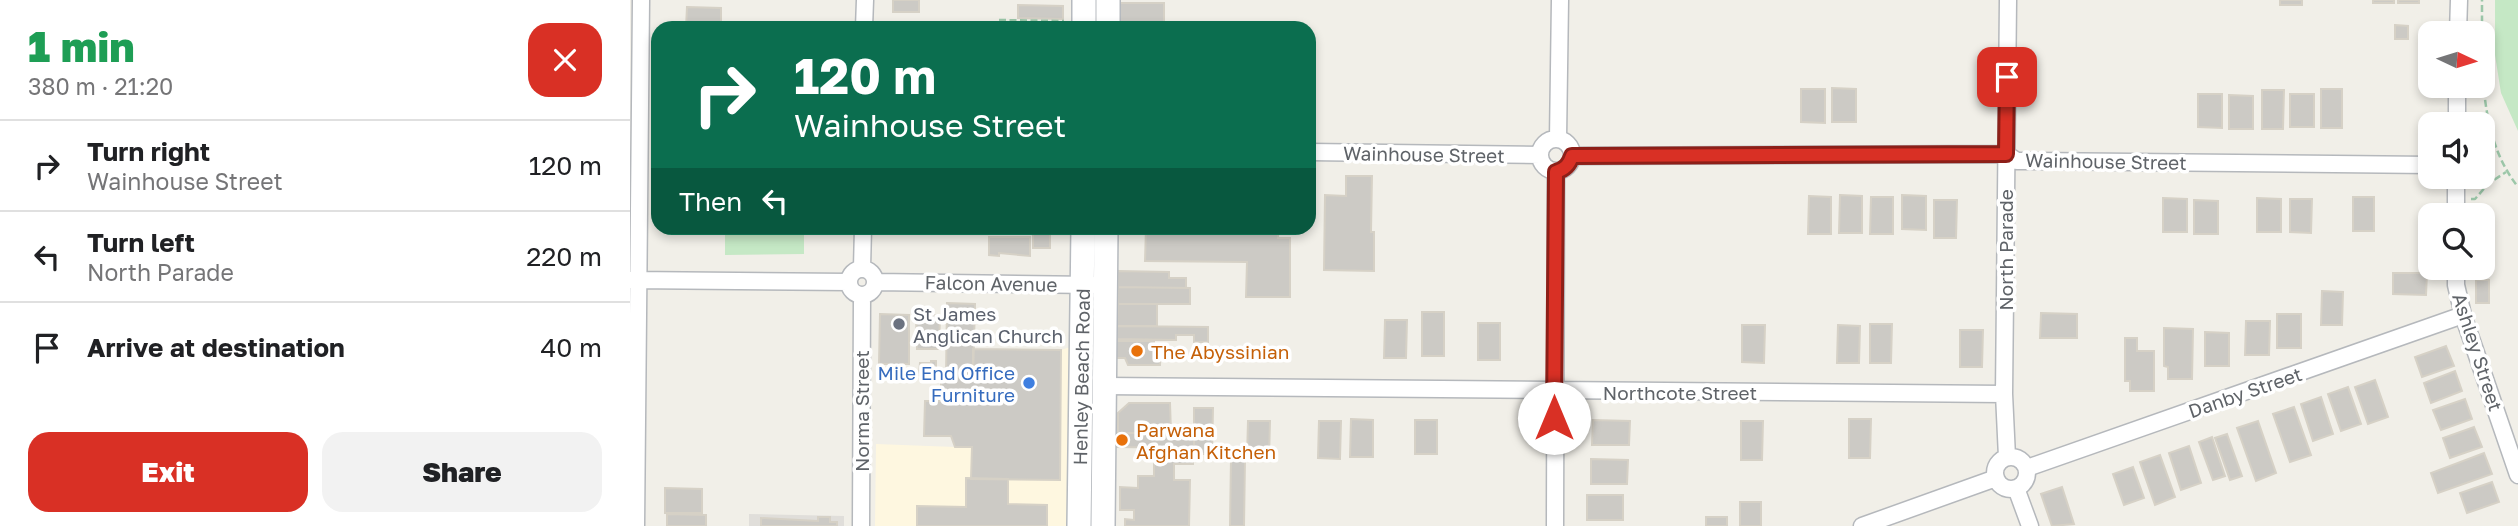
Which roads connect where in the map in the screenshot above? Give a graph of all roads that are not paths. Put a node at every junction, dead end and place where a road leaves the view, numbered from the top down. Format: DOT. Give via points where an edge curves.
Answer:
graph roads {
  1 [pos="641,0"];
  2 [pos="865,0"];
  3 [pos="1084,0"];
  4 [pos="1108,0"];
  5 [pos="1560,0"];
  6 [pos="2008,0"];
  7 [pos="2459,0"];
  8 [pos="864,21"];
  9 [pos="1078,21"];
  10 [pos="1108,21"];
  11 [pos="2458,21"];
  12 [pos="1558,139"];
  13 [pos="1316,152"];
  14 [pos="2006,154"];
  15 [pos="1540,155"];
  16 [pos="1572,156"];
  17 [pos="2418,165"];
  18 [pos="1556,172"];
  19 [pos="863,235"];
  20 [pos="1084,235"];
  21 [pos="1105,235"];
  22 [pos="862,268"];
  23 [pos="634,280"];
  24 [pos="2456,280"];
  25 [pos="849,282"];
  26 [pos="876,282"];
  27 [pos="1094,285"];
  28 [pos="862,296"];
  29 [pos="2463,315"];
  30 [pos="1104,386"];
  31 [pos="1554,391"];
  32 [pos="2004,394"];
  33 [pos="2007,457"];
  34 [pos="2027,468"];
  35 [pos="2518,475"];
  36 [pos="1996,478"];
  37 [pos="2016,488"];
  38 [pos="636,526"];
  39 [pos="861,526"];
  40 [pos="1079,526"];
  41 [pos="1103,526"];
  42 [pos="1555,526"];
  43 [pos="1862,526"];
  44 [pos="2030,526"];
  1 -- 23 [label="street"];
  2 -- 8 [label="street"];
  3 -- 9 [label="main road"];
  4 -- 10 [label="main road"];
  5 -- 12 [label="street"];
  6 -- 14 [label="street, North Parade"];
  7 -- 11 [label="street"];
  12 -- 15 [label="street" via="1542,146"];
  12 -- 16 [label="street" via="1570,148"];
  13 -- 15 [label="street, Wainhouse Street"];
  14 -- 16 [label="street, Wainhouse Street"];
  14 -- 17 [label="street, Wainhouse Street" via="2017,161"];
  14 -- 32 [label="street, North Parade"];
  15 -- 18 [label="street" via="1542,163"];
  16 -- 18 [label="street" via="1570,164"];
  18 -- 31 [label="street"];
  19 -- 22 [label="street"];
  20 -- 27 [label="main road, Henley Beach Road"];
  21 -- 27 [label="main road, Henley Beach Road"];
  22 -- 25 [label="street" via="851,274"];
  22 -- 26 [label="street" via="870,271"];
  23 -- 25 [label="street"];
  23 -- 38 [label="street"];
  24 -- 29 [label="street, Ashley Street"];
  25 -- 28 [label="street" via="854,293"];
  26 -- 27 [label="street, Falcon Avenue"];
  26 -- 28 [label="street" via="870,293"];
  27 -- 30 [label="main road, Henley Beach Road"];
  27 -- 40 [label="main road, Henley Beach Road"];
  28 -- 39 [label="street, Norma Street"];
  29 -- 34 [label="street, Danby Street"];
  29 -- 35 [label="street, Ashley Street"];
  30 -- 31 [label="street, Northcote Street"];
  30 -- 41 [label="main road, Henley Beach Road"];
  31 -- 32 [label="street, Northcote Street"];
  31 -- 42 [label="street"];
  32 -- 33 [label="street, North Parade"];
  33 -- 34 [label="street" via="2017,458"];
  33 -- 36 [label="street" via="1996,467"];
  34 -- 37 [label="street" via="2027,478"];
  36 -- 37 [label="street" via="2004,487"];
  36 -- 43 [label="street"];
  37 -- 44 [label="street"];
}
